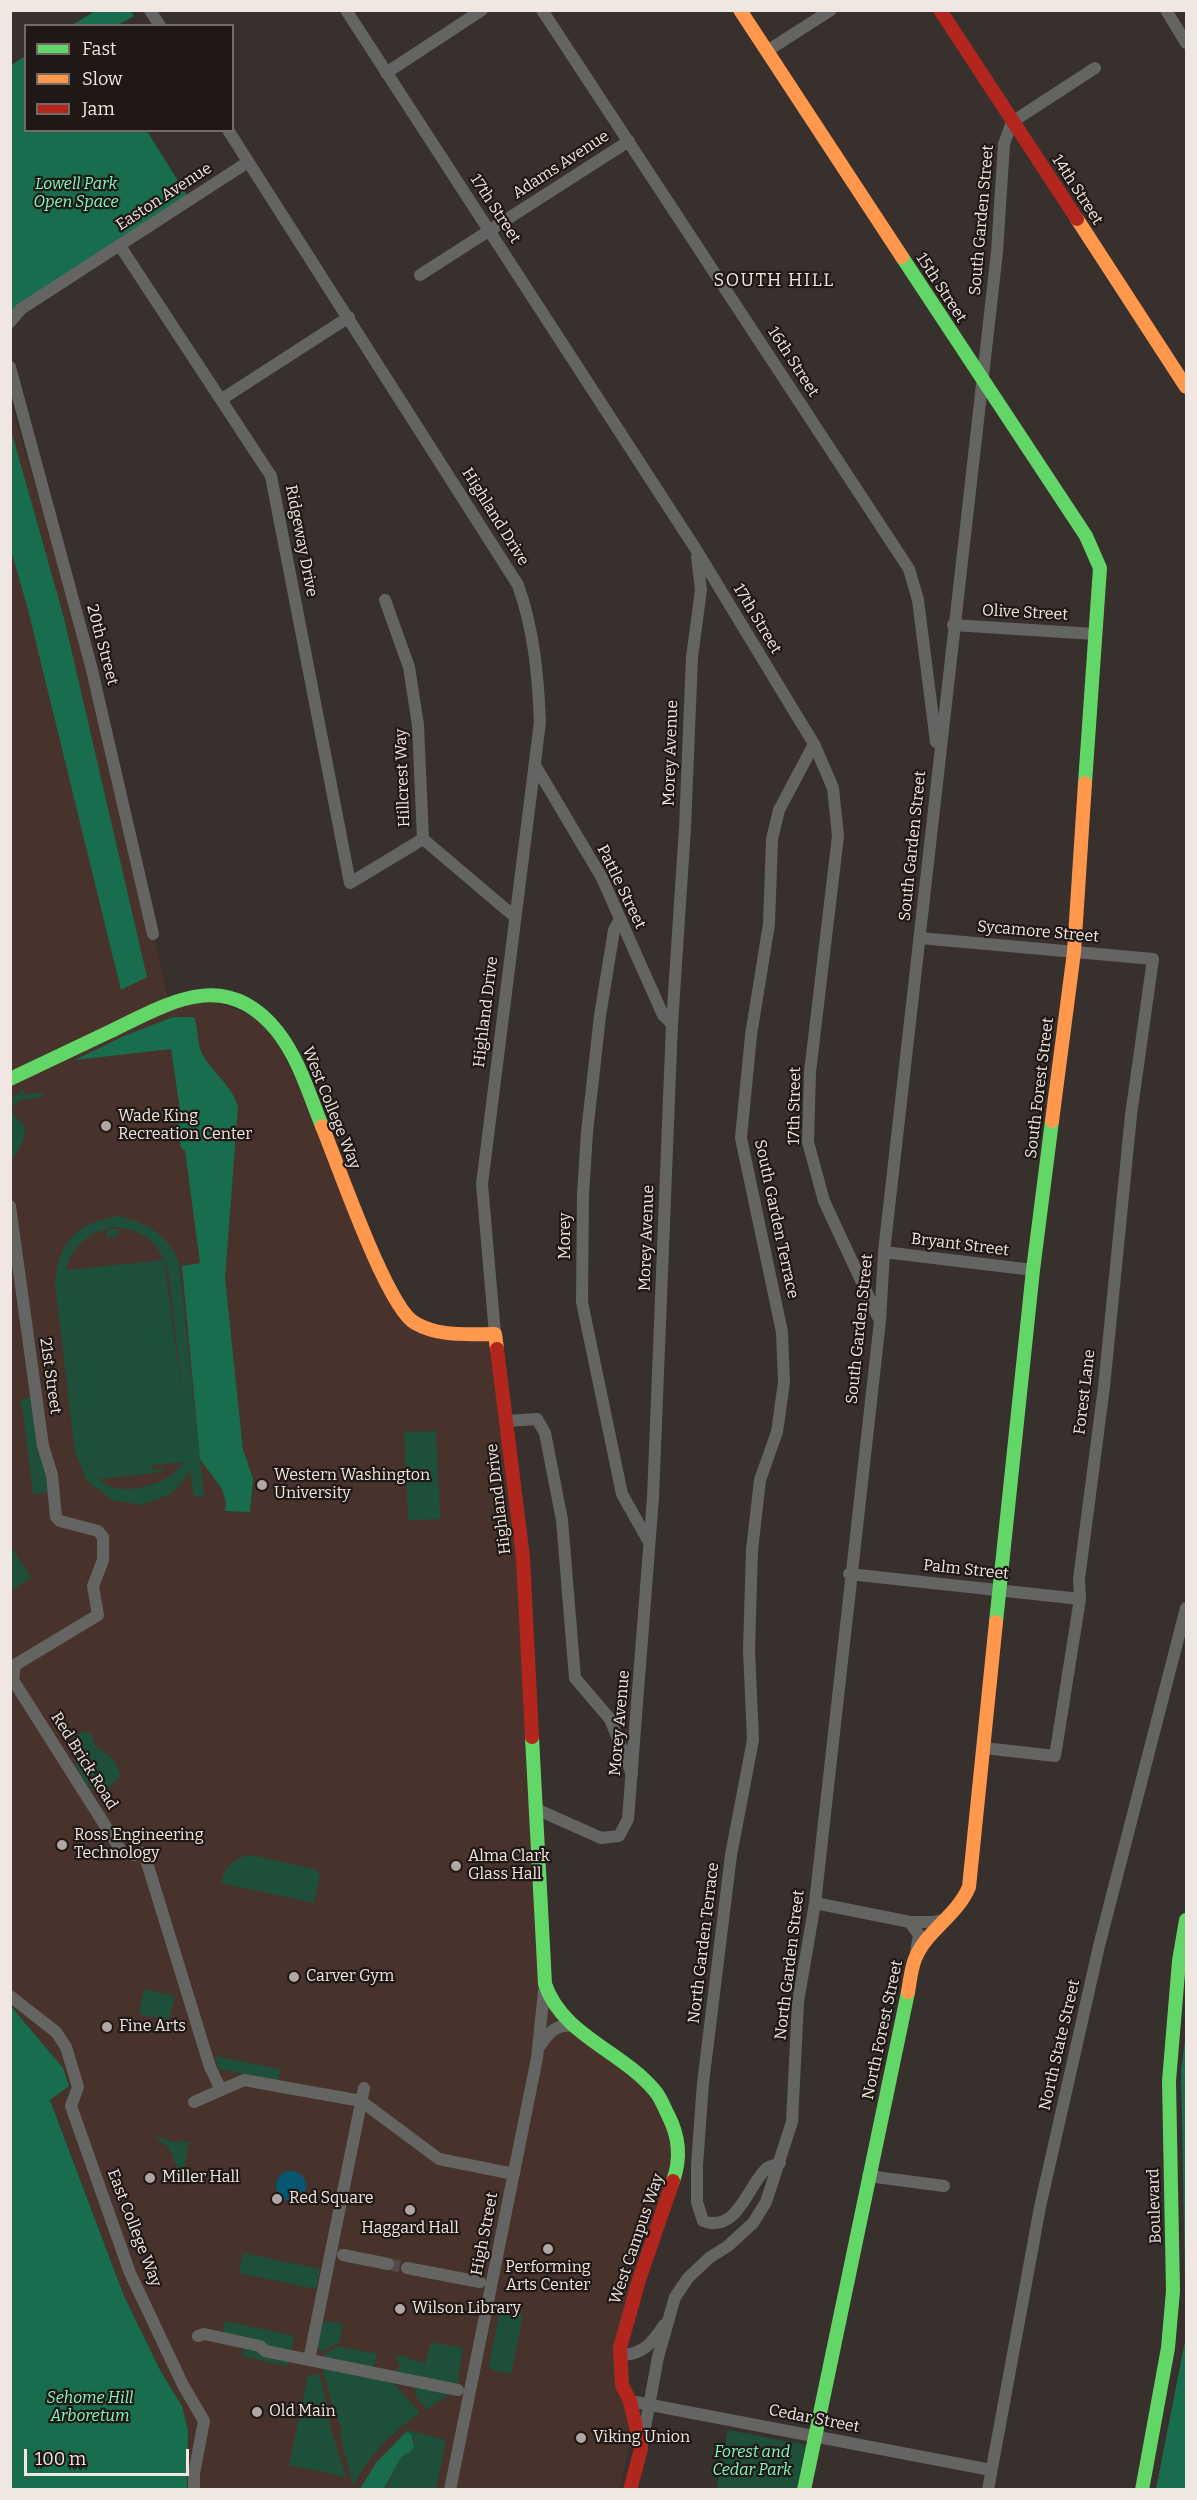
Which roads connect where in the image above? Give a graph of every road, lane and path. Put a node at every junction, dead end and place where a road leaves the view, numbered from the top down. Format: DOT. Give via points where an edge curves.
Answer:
graph roads {
  1 [pos="150,10"];
  2 [pos="346,10"];
  3 [pos="482,10"];
  4 [pos="542,10"];
  5 [pos="741,10"];
  6 [pos="831,10"];
  7 [pos="940,10"];
  8 [pos="1166,10"];
  9 [pos="159,24"];
  10 [pos="1186,43"];
  11 [pos="767,51"];
  12 [pos="1095,68"];
  13 [pos="387,73"];
  14 [pos="1012,122"];
  15 [pos="229,132"];
  16 [pos="629,141"];
  17 [pos="248,162"];
  18 [pos="490,231"];
  19 [pos="120,246"];
  20 [pos="420,275"];
  21 [pos="349,317"];
  22 [pos="10,321"];
  23 [pos="10,367"];
  24 [pos="983,382"];
  25 [pos="1186,387"];
  26 [pos="222,399"];
  27 [pos="697,552"];
  28 [pos="1099,588"];
  29 [pos="385,600"];
  30 [pos="953,625"];
  31 [pos="1094,634"];
  32 [pos="814,744"];
  33 [pos="939,762"];
  34 [pos="535,765"];
  35 [pos="423,839"];
  36 [pos="515,917"];
  37 [pos="619,921"];
  38 [pos="153,934"];
  39 [pos="920,938"];
  40 [pos="1074,952"];
  41 [pos="1153,959"];
  42 [pos="672,1024"];
  43 [pos="10,1078"];
  44 [pos="10,1206"];
  45 [pos="884,1252"];
  46 [pos="1033,1270"];
  47 [pos="16,1281"];
  48 [pos="880,1321"];
  49 [pos="495,1334"];
  50 [pos="506,1421"];
  51 [pos="54,1499"];
  52 [pos="650,1543"];
  53 [pos="752,1564"];
  54 [pos="849,1574"];
  55 [pos="1001,1590"];
  56 [pos="1080,1599"];
  57 [pos="1186,1610"];
  58 [pos="13,1661"];
  59 [pos="984,1748"];
  60 [pos="633,1775"];
  61 [pos="536,1809"];
  62 [pos="814,1903"];
  63 [pos="951,1918"];
  64 [pos="1186,1920"];
  65 [pos="910,1922"];
  66 [pos="915,1959"];
  67 [pos="545,1984"];
  68 [pos="10,1996"];
  69 [pos="575,2027"];
  70 [pos="538,2048"];
  71 [pos="364,2088"];
  72 [pos="221,2090"];
  73 [pos="362,2101"];
  74 [pos="194,2102"];
  75 [pos="780,2163"];
  76 [pos="514,2174"];
  77 [pos="868,2176"];
  78 [pos="944,2186"];
  79 [pos="342,2255"];
  80 [pos="388,2264"];
  81 [pos="407,2268"];
  82 [pos="480,2282"];
  83 [pos="668,2319"];
  84 [pos="198,2336"];
  85 [pos="620,2355"];
  86 [pos="309,2360"];
  87 [pos="458,2390"];
  88 [pos="630,2401"];
  89 [pos="651,2404"];
  90 [pos="815,2436"];
  91 [pos="640,2449"];
  92 [pos="992,2470"];
  93 [pos="194,2490"];
  94 [pos="450,2490"];
  95 [pos="630,2490"];
  96 [pos="804,2490"];
  97 [pos="987,2490"];
  98 [pos="1142,2490"];
  1 -- 9 [label="street"];
  2 -- 13 [label="street, 17th Street"];
  3 -- 13 [label="street"];
  4 -- 16 [label="street, 16th Street"];
  5 -- 11 [label="street, 15th Street"];
  6 -- 11 [label="street"];
  7 -- 14 [label="street, 14th Street"];
  8 -- 10 [label="street"];
  11 -- 24 [label="street, 15th Street"];
  12 -- 14 [label="street"];
  13 -- 18 [label="street, 17th Street"];
  14 -- 24 [label="street, South Garden Street" via="1004,144"];
  14 -- 25 [label="street, 14th Street"];
  15 -- 17 [label="street, Highland Drive"];
  16 -- 18 [label="street, Adams Avenue"];
  16 -- 33 [label="street, 16th Street" via="909,569 918,600"];
  17 -- 19 [label="street, Easton Avenue"];
  17 -- 21 [label="street, Highland Drive"];
  18 -- 20 [label="street, Adams Avenue"];
  18 -- 27 [label="street, 17th Street"];
  19 -- 22 [label="street, Easton Avenue" via="21,309"];
  19 -- 26 [label="street, Ridgeway Drive"];
  21 -- 26 [label="street"];
  21 -- 34 [label="street, Highland Drive" via="518,585 535,651 539,689"];
  23 -- 38 [label="street, 20th Street" via="92,666"];
  24 -- 28 [label="street, 15th Street" via="1086,536 1100,568"];
  24 -- 30 [label="street, South Garden Street"];
  26 -- 35 [label="street, Ridgeway Drive" via="271,476 350,883"];
  27 -- 32 [label="street, 17th Street"];
  27 -- 42 [label="street, Morey Avenue" via="701,590 692,657"];
  28 -- 31 [label="street, South Forest Street"];
  29 -- 35 [label="street, Hillcrest Way" via="409,667 418,725"];
  30 -- 31 [label="street, Olive Street"];
  30 -- 33 [label="street, South Garden Street"];
  31 -- 40 [label="street, South Forest Street"];
  32 -- 48 [label="street, 17th Street" via="833,788 838,836 810,1072 808,1142 824,1201"];
  32 -- 53 [label="street, South Garden Terrace" via="779,810 772,839 769,924 751,1035 741,1138 782,1332 784,1382 777,1432 760,1480"];
  33 -- 39 [label="street, South Garden Street"];
  34 -- 36 [label="street, Highland Drive"];
  34 -- 37 [label="street, Pattle Street" via="602,878"];
  35 -- 36 [label="street, Hillcrest Way"];
  36 -- 49 [label="street, Highland Drive" via="482,1184"];
  37 -- 42 [label="street, Pattle Street" via="663,1014"];
  37 -- 52 [label="street, Morey" via="614,930 600,1016 587,1132 582,1302 622,1494"];
  39 -- 40 [label="street, Sycamore Street"];
  39 -- 45 [label="street, South Garden Street"];
  40 -- 41 [label="street, Sycamore Street"];
  40 -- 46 [label="street, South Forest Street"];
  41 -- 56 [label="street, Forest Lane" via="1131,1115 1104,1387 1079,1579"];
  42 -- 52 [label="street, Morey Avenue"];
  43 -- 49 [label="street, West College Way" via="182,998 207,994 246,1004 267,1020 291,1051 390,1294 412,1322 436,1333"];
  44 -- 47 [label="street, 21st Street" via="18,1257"];
  45 -- 46 [label="street, Bryant Street"];
  45 -- 48 [label="street, South Garden Street"];
  46 -- 55 [label="street, South Forest Street"];
  47 -- 51 [label="street, 21st Street"];
  48 -- 54 [label="street, South Garden Street"];
  49 -- 50 [label="street, Highland Drive"];
  50 -- 60 [label="street" via="537,1419 545,1433 562,1520 575,1678 610,1719"];
  50 -- 61 [label="street, Highland Drive" via="523,1557"];
  51 -- 58 [label="street, Red Brick Road" via="57,1520 98,1531 103,1537 104,1560 93,1586 98,1616"];
  52 -- 60 [label="street, Morey Avenue"];
  53 -- 75 [label="street, North Garden Terrace" via="753,1740 731,1855 703,2083 697,2165 697,2202 703,2221 713,2225 725,2221 751,2194 767,2168"];
  54 -- 55 [label="street, Palm Street"];
  54 -- 62 [label="street, North Garden Street"];
  55 -- 56 [label="street, Palm Street"];
  55 -- 59 [label="street, North Forest Street"];
  56 -- 59 [label="street, Forest Lane" via="1055,1756"];
  57 -- 92 [label="street, North State Street" via="1097,1957 1040,2207"];
  58 -- 72 [label="street, Red Brick Road" via="14,1680 122,1852 144,1853 210,2067"];
  59 -- 63 [label="street, North Forest Street" via="969,1887"];
  60 -- 61 [label="street, Morey Avenue" via="628,1819 619,1836 601,1838"];
  61 -- 67 [label="street, Highland Drive"];
  62 -- 65 [label="street"];
  62 -- 75 [label="street, North Garden Street" via="798,2002 792,2122"];
  63 -- 65 [label="street"];
  63 -- 66 [label="street, North Forest Street" via="925,1943"];
  64 -- 98 [label="street, Boulevard" via="1169,2081 1173,2291 1168,2349"];
  65 -- 66 [label="street" via="919,1935"];
  66 -- 77 [label="street, North Forest Street"];
  67 -- 69 [label="street, West Campus Way" via="557,2012"];
  67 -- 70 [label="street, High Street"];
  68 -- 93 [label="street, East College Way" via="56,2032 66,2047 78,2087 71,2106 130,2273 204,2421"];
  69 -- 70 [label="street" via="555,2028"];
  69 -- 85 [label="street, West Campus Way" via="656,2092 674,2126 679,2147 676,2174 639,2280"];
  70 -- 76 [label="street, High Street"];
  71 -- 73 [label="street"];
  72 -- 73 [label="street" via="244,2080"];
  72 -- 74 [label="street"];
  73 -- 76 [label="street" via="439,2159"];
  73 -- 86 [label="street"];
  75 -- 83 [label="street, North Garden Street" via="766,2202 753,2223 688,2278 675,2297"];
  76 -- 94 [label="street, High Street"];
  77 -- 78 [label="street"];
  77 -- 90 [label="street, North Forest Street"];
  79 -- 80 [label="street"];
  81 -- 82 [label="street"];
  83 -- 85 [label="street, North Garden Street" via="648,2347 639,2353"];
  83 -- 89 [label="street, North Garden Street"];
  84 -- 86 [label="street" via="204,2334"];
  85 -- 88 [label="street, West Campus Way" via="622,2385"];
  86 -- 87 [label="street"];
  88 -- 89 [label="street, Cedar Street"];
  88 -- 91 [label="street, West Campus Way"];
  89 -- 90 [label="street, Cedar Street"];
  89 -- 91 [label="street, North Garden Street"];
  90 -- 92 [label="street, Cedar Street"];
  90 -- 96 [label="street, North Forest Street"];
  91 -- 95 [label="street, North Garden Street"];
  92 -- 97 [label="street, North State Street"];
}
